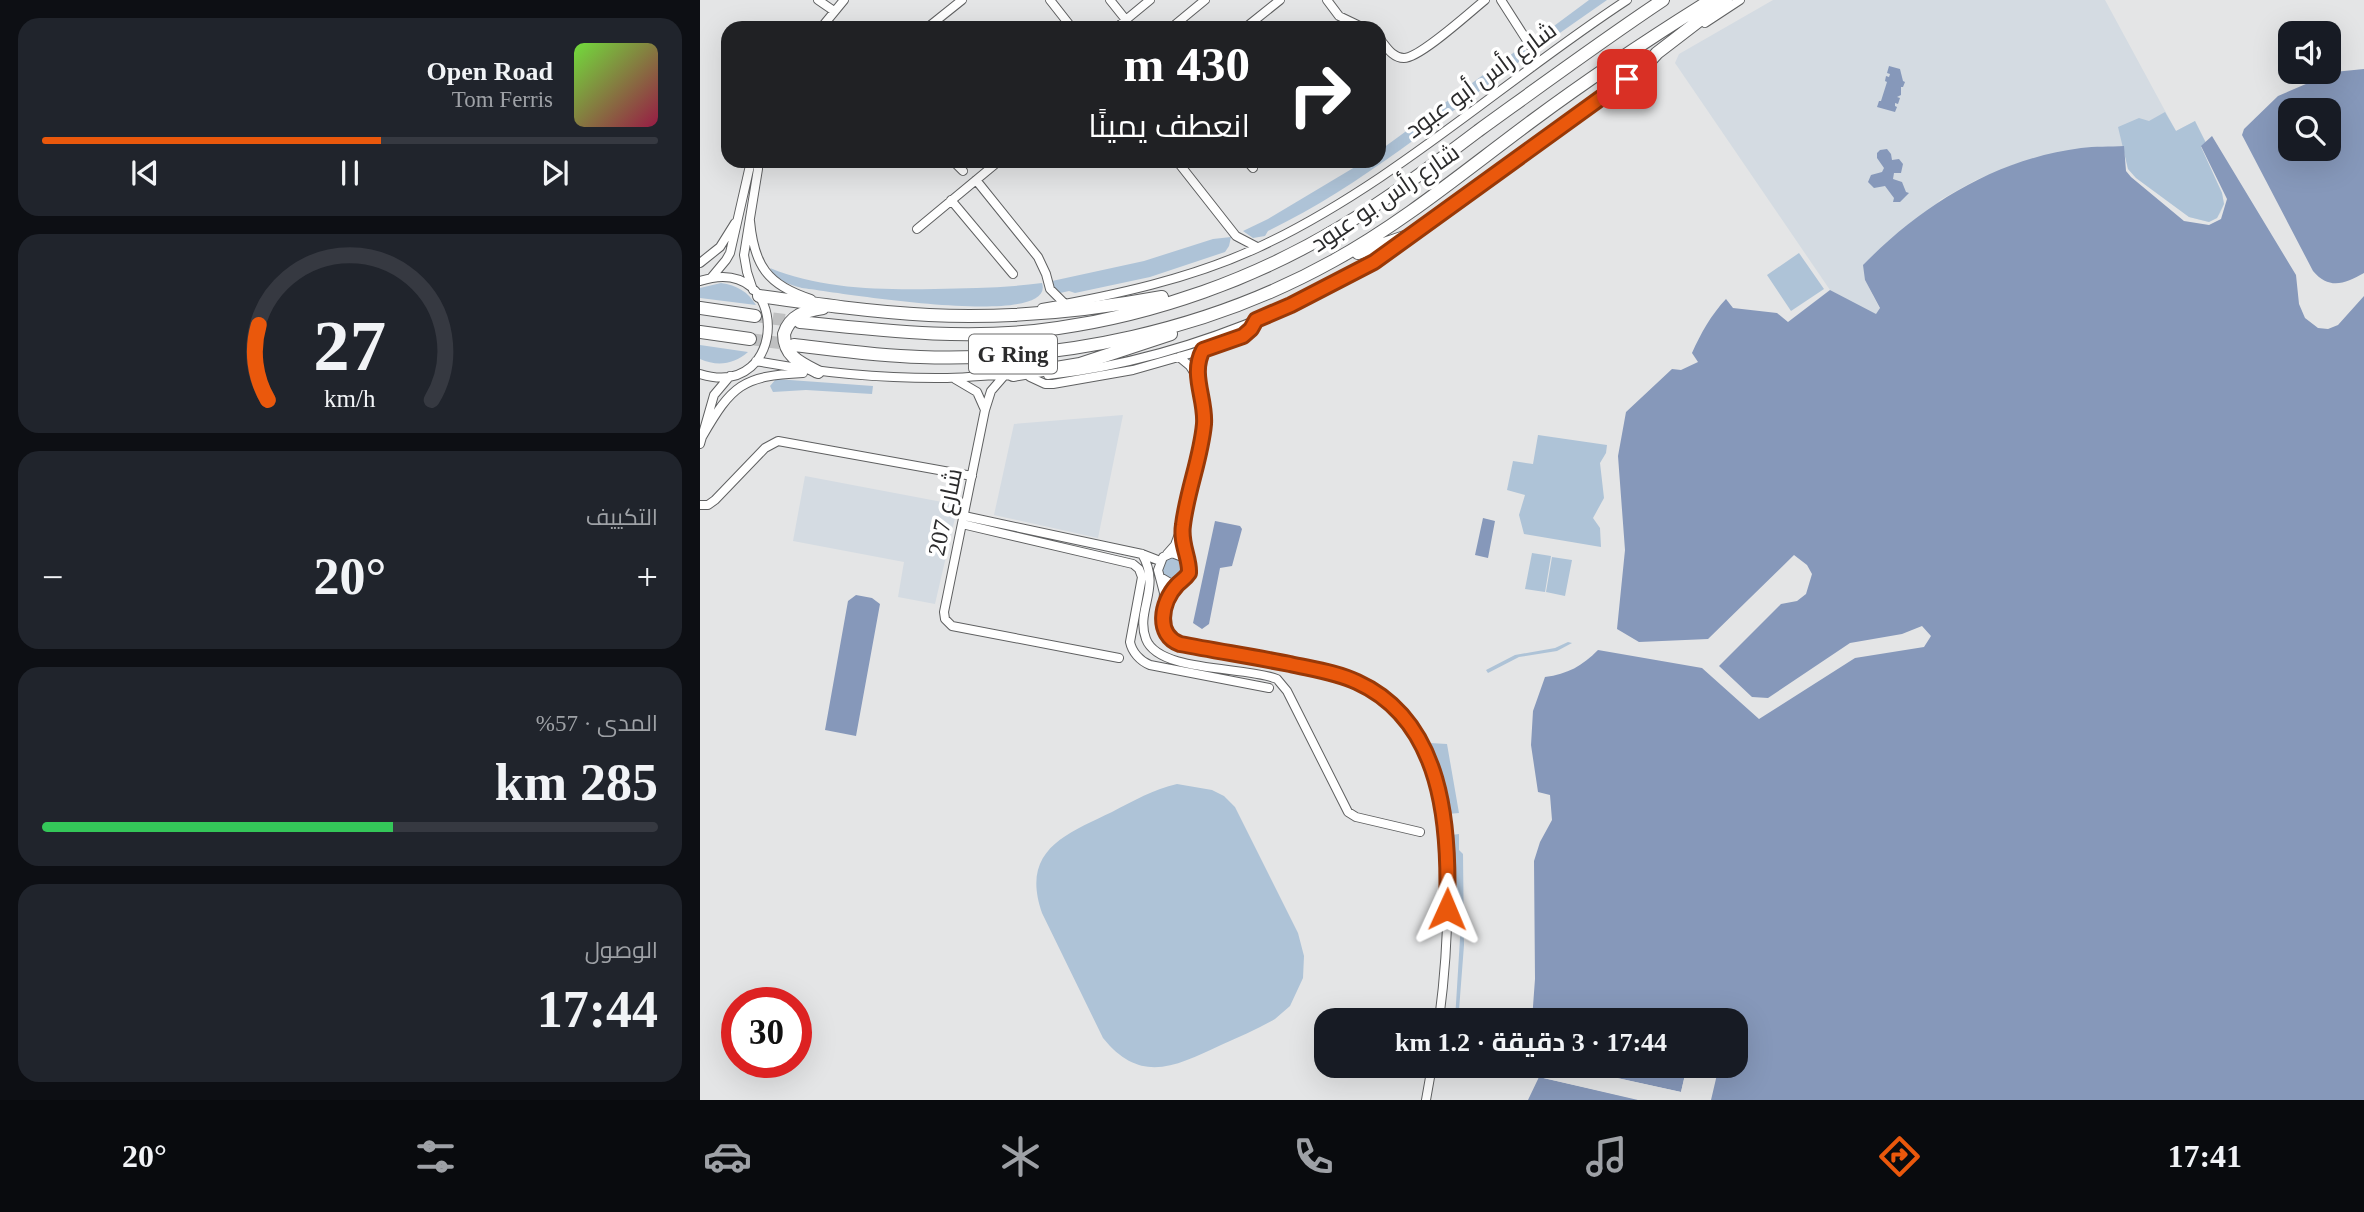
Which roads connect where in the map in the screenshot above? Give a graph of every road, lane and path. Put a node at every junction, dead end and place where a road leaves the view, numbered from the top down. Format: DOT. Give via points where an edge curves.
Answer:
graph roads {
  1 [pos="818,0"];
  2 [pos="844,0"];
  3 [pos="961,0"];
  4 [pos="1050,0"];
  5 [pos="1110,0"];
  6 [pos="1150,0"];
  7 [pos="1205,0"];
  8 [pos="1280,0"];
  9 [pos="1327,0"];
  10 [pos="1485,0"];
  11 [pos="1501,0"];
  12 [pos="1627,0"];
  13 [pos="1663,0"];
  14 [pos="1711,0"];
  15 [pos="1726,0"];
  16 [pos="1741,0"];
  17 [pos="834,11"];
  18 [pos="1126,20"];
  19 [pos="826,21"];
  20 [pos="936,21"];
  21 [pos="1066,21"];
  22 [pos="1180,21"];
  23 [pos="1254,21"];
  24 [pos="1349,21"];
  25 [pos="1386,45"];
  26 [pos="1532,50"];
  27 [pos="1550,54"];
  28 [pos="1648,63"];
  29 [pos="1532,67"];
  30 [pos="750,168"];
  31 [pos="758,168"];
  32 [pos="960,168"];
  33 [pos="991,168"];
  34 [pos="1183,168"];
  35 [pos="963,171"];
  36 [pos="976,180"];
  37 [pos="951,200"];
  38 [pos="741,208"];
  39 [pos="750,221"];
  40 [pos="917,229"];
  41 [pos="1416,233"];
  42 [pos="1236,236"];
  43 [pos="1258,247"];
  44 [pos="1233,257"];
  45 [pos="1334,261"];
  46 [pos="700,263"];
  47 [pos="1013,274"];
  48 [pos="711,278"];
  49 [pos="1047,280"];
  50 [pos="700,281"];
  51 [pos="1211,288"];
  52 [pos="756,293"];
  53 [pos="1065,304"];
  54 [pos="833,306"];
  55 [pos="700,308"];
  56 [pos="1041,308"];
  57 [pos="1228,309"];
  58 [pos="1005,315"];
  59 [pos="755,316"];
  60 [pos="1256,320"];
  61 [pos="800,322"];
  62 [pos="700,332"];
  63 [pos="750,339"];
  64 [pos="794,345"];
  65 [pos="1203,350"];
  66 [pos="1179,357"];
  67 [pos="756,361"];
  68 [pos="818,372"];
  69 [pos="700,374"];
  70 [pos="1008,375"];
  71 [pos="730,376"];
  72 [pos="1030,377"];
  73 [pos="1197,377"];
  74 [pos="954,379"];
  75 [pos="985,410"];
  76 [pos="701,441"];
  77 [pos="972,476"];
  78 [pos="700,505"];
  79 [pos="963,520"];
  80 [pos="1182,526"];
  81 [pos="1142,554"];
  82 [pos="1167,554"];
  83 [pos="1185,558"];
  84 [pos="1159,563"];
  85 [pos="1148,565"];
  86 [pos="1160,578"];
  87 [pos="1178,584"];
  88 [pos="1165,607"];
  89 [pos="1119,658"];
  90 [pos="1269,688"];
  91 [pos="1420,832"];
  92 [pos="1441,1008"];
  93 [pos="1430,1078"];
  94 [pos="1426,1100"];
  1 -- 17 [label="street"];
  2 -- 17 [label="street"];
  3 -- 20 [label="street"];
  4 -- 21 [label="street"];
  5 -- 18 [label="street"];
  6 -- 18 [label="street"];
  7 -- 22 [label="street"];
  8 -- 23 [label="street"];
  9 -- 24 [label="street"];
  10 -- 25 [label="street" via="1406,59"];
  11 -- 26 [label="street"];
  12 -- 27 [label="street, شارع رأس أبو عبود"];
  13 -- 51 [label="highway, شارع رأس بو عبود / G Ring" via="1371,208 1310,244"];
  14 -- 45 [label="highway, شارع رأس بو عبود / G Ring"];
  15 -- 28 [label="highway"];
  16 -- 28 [label="street"];
  17 -- 19 [label="street"];
  26 -- 27 [label="street"];
  26 -- 29 [label="street"];
  27 -- 29 [label="street, شارع رأس أبو عبود"];
  28 -- 41 [label="street"];
  29 -- 43 [label="street, شارع رأس أبو عبود" via="1364,187"];
  30 -- 38 [label="street"];
  31 -- 39 [label="street"];
  32 -- 35 [label="street"];
  33 -- 36 [label="street"];
  34 -- 42 [label="street"];
  36 -- 37 [label="street"];
  36 -- 49 [label="street" via="1038,257"];
  37 -- 40 [label="street"];
  37 -- 47 [label="street"];
  38 -- 46 [label="street" via="720,247"];
  38 -- 48 [label="street" via="730,253"];
  39 -- 52 [label="street" via="744,256"];
  39 -- 54 [label="street" via="758,260 772,279 791,292"];
  41 -- 45 [label="highway"];
  41 -- 60 [label="street" via="1374,262"];
  42 -- 43 [label="street"];
  42 -- 44 [label="street"];
  43 -- 44 [label="street, شارع رأس أبو عبود"];
  44 -- 53 [label="street, شارع رأس أبو عبود" via="1163,281"];
  45 -- 57 [label="highway, شارع رأس بو عبود / G Ring"];
  48 -- 50 [label="street"];
  48 -- 52 [label="street" via="733,279"];
  49 -- 53 [label="street"];
  49 -- 56 [label="street"];
  51 -- 58 [label="highway" via="1097,307"];
  51 -- 61 [label="highway, شارع رأس بو عبود / G Ring" via="1140,312 1056,329 1000,334 889,332"];
  52 -- 54 [label="highway"];
  52 -- 67 [label="street" via="766,308 769,336"];
  53 -- 56 [label="street, شارع رأس أبو عبود"];
  54 -- 58 [label="highway" via="929,315"];
  54 -- 68 [label="highway" via="798,314 784,334 789,352"];
  55 -- 59 [label="highway"];
  56 -- 58 [label="street, شارع رأس أبو عبود"];
  57 -- 64 [label="highway, شارع رأس بو عبود / G Ring" via="1130,337 1007,355 919,357"];
  57 -- 70 [label="highway" via="1168,336 1096,360"];
  60 -- 65 [label="street" via="1243,336"];
  60 -- 72 [label="street" via="1163,352"];
  62 -- 63 [label="highway"];
  65 -- 66 [label="street"];
  65 -- 73 [label="street"];
  66 -- 72 [label="street" via="1075,381 1045,384"];
  66 -- 73 [label="street"];
  67 -- 68 [label="street"];
  67 -- 71 [label="street"];
  68 -- 74 [label="street"];
  68 -- 76 [label="street" via="772,374 749,381 728,396"];
  69 -- 71 [label="street"];
  70 -- 72 [label="street"];
  70 -- 74 [label="street"];
  70 -- 75 [label="street" via="993,388"];
  71 -- 76 [label="street" via="714,395"];
  73 -- 80 [label="street" via="1204,423"];
  74 -- 75 [label="street" via="977,392"];
  75 -- 77 [label="street, شارع 207"];
  77 -- 78 [label="street" via="778,441 765,448 715,500"];
  77 -- 79 [label="street, شارع 207"];
  79 -- 81 [label="street"];
  79 -- 89 [label="street, شارع 207" via="944,611 946,621 952,626"];
  79 -- 90 [label="street" via="1133,564 1142,577 1130,637 1134,652 1147,664"];
  80 -- 82 [label="street"];
  80 -- 83 [label="street"];
  81 -- 84 [label="street"];
  81 -- 85 [label="street"];
  82 -- 83 [label="street"];
  82 -- 84 [label="street"];
  83 -- 87 [label="street" via="1189,573"];
  84 -- 85 [label="street"];
  84 -- 86 [label="street"];
  85 -- 91 [label="street" via="1151,581 1144,630 1156,653 1170,660 1277,679 1348,812"];
  86 -- 87 [label="street"];
  86 -- 88 [label="street"];
  87 -- 88 [label="street"];
  88 -- 92 [label="street" via="1163,629 1173,641 1355,680 1393,705 1416,732 1435,777 1446,854"];
  93 -- 94 [label="street"];
}
